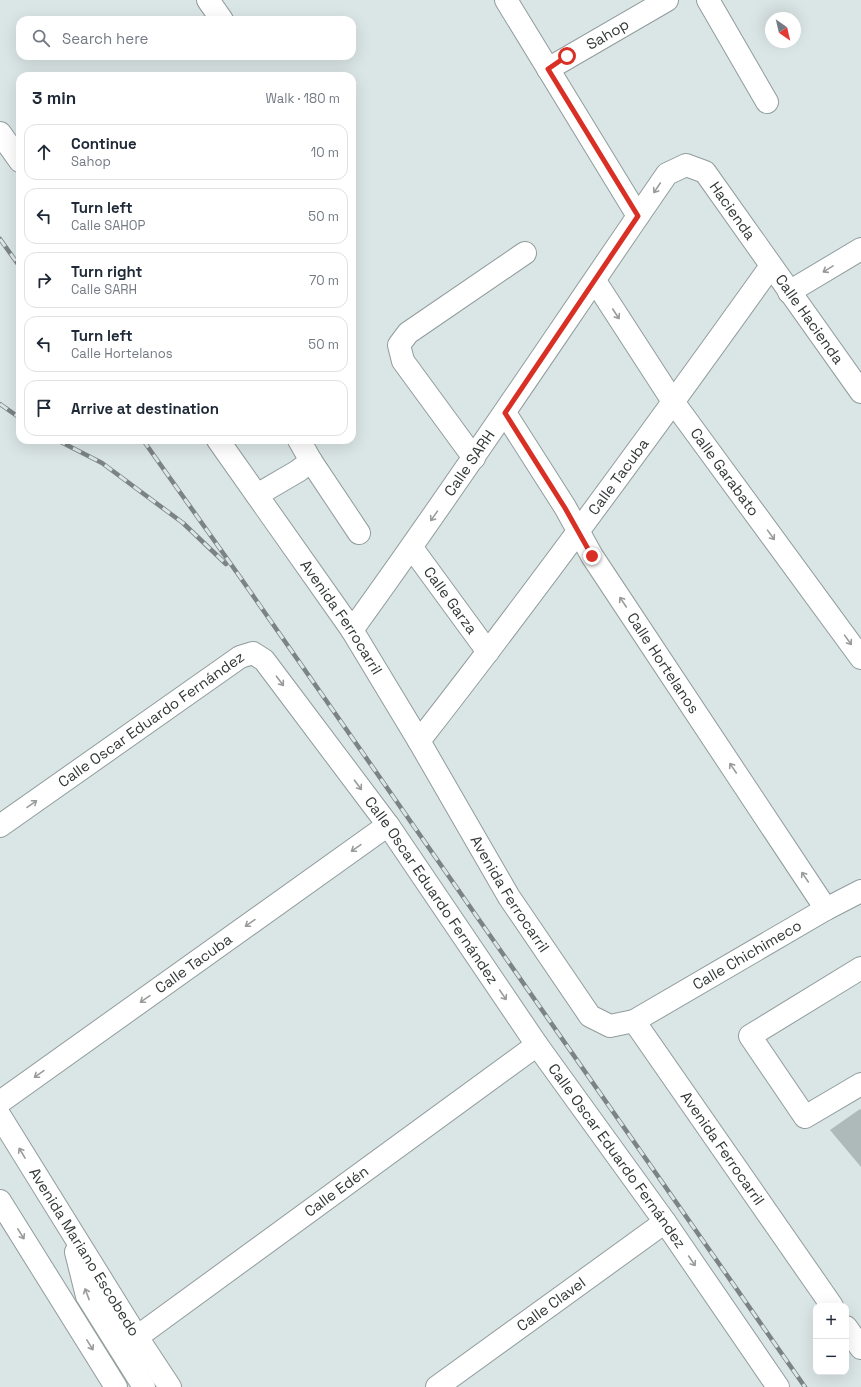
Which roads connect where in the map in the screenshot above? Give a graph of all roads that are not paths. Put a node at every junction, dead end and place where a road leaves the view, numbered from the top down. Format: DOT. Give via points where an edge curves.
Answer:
graph roads {
  1 [pos="208,0"];
  2 [pos="506,0"];
  3 [pos="667,0"];
  4 [pos="708,0"];
  5 [pos="219,16"];
  6 [pos="548,69"];
  7 [pos="767,102"];
  8 [pos="0,133"];
  9 [pos="16,155"];
  10 [pos="686,165"];
  11 [pos="638,216"];
  12 [pos="861,249"];
  13 [pos="525,253"];
  14 [pos="771,266"];
  15 [pos="595,281"];
  16 [pos="789,292"];
  17 [pos="861,392"];
  18 [pos="674,403"];
  19 [pos="505,413"];
  20 [pos="221,444"];
  21 [pos="301,444"];
  22 [pos="474,458"];
  23 [pos="311,461"];
  24 [pos="257,495"];
  25 [pos="578,532"];
  26 [pos="359,533"];
  27 [pos="412,548"];
  28 [pos="352,630"];
  29 [pos="488,652"];
  30 [pos="861,658"];
  31 [pos="419,741"];
  32 [pos="388,825"];
  33 [pos="0,826"];
  34 [pos="861,891"];
  35 [pos="826,909"];
  36 [pos="861,968"];
  37 [pos="634,1021"];
  38 [pos="537,1045"];
  39 [pos="861,1084"];
  40 [pos="0,1102"];
  41 [pos="0,1116"];
  42 [pos="0,1201"];
  43 [pos="665,1222"];
  44 [pos="71,1233"];
  45 [pos="830,1303"];
  46 [pos="849,1331"];
  47 [pos="136,1337"];
  48 [pos="861,1348"];
  49 [pos="116,1387"];
  50 [pos="144,1387"];
  51 [pos="170,1387"];
  52 [pos="438,1387"];
  53 [pos="778,1387"];
  1 -- 5 [label="street"];
  2 -- 6 [label="street"];
  3 -- 6 [label="street, Sahop"];
  4 -- 7 [label="street"];
  6 -- 11 [label="street"];
  8 -- 9 [label="street"];
  10 -- 11 [label="street, Calle SARH, one-way" via="667,174"];
  10 -- 14 [label="street, Hacienda" via="705,172"];
  11 -- 15 [label="street, Calle SARH"];
  12 -- 16 [label="street, one-way"];
  13 -- 22 [label="street" via="408,333 399,345 403,361"];
  14 -- 16 [label="street, Calle Hacienda"];
  14 -- 18 [label="street, Calle Tacuba"];
  15 -- 18 [label="street, Calle Garabato, one-way"];
  15 -- 19 [label="street, Calle SARH"];
  16 -- 17 [label="street, Calle Hacienda"];
  18 -- 25 [label="street, Calle Tacuba"];
  18 -- 30 [label="street, Calle Garabato, one-way"];
  19 -- 22 [label="street, Calle SARH"];
  19 -- 25 [label="street, Calle Hortelanos"];
  20 -- 24 [label="street, Avenida Ferrocarril"];
  21 -- 23 [label="street"];
  22 -- 27 [label="street, Calle SARH, one-way"];
  23 -- 24 [label="street"];
  23 -- 26 [label="street"];
  24 -- 28 [label="street, Avenida Ferrocarril"];
  25 -- 29 [label="street, Calle Tacuba"];
  35 -- 25 [label="street, Calle Hortelanos, one-way"];
  27 -- 28 [label="street, Calle SARH"];
  27 -- 29 [label="street, Calle Garza"];
  28 -- 31 [label="street, Avenida Ferrocarril"];
  29 -- 31 [label="street, Calle Tacuba"];
  31 -- 37 [label="street, Avenida Ferrocarril" via="509,896 590,1016 610,1026"];
  33 -- 32 [label="street, Calle Oscar Eduardo Fernández, one-way" via="240,657 253,653 264,660"];
  32 -- 38 [label="street, Calle Oscar Eduardo Fernández, one-way"];
  32 -- 40 [label="street, Calle Tacuba, one-way"];
  34 -- 35 [label="street, Calle Chichimeco"];
  35 -- 37 [label="street, Calle Chichimeco"];
  36 -- 39 [label="street" via="750,1036 805,1118"];
  37 -- 45 [label="street, Avenida Ferrocarril"];
  38 -- 43 [label="street, Calle Oscar Eduardo Fernández"];
  38 -- 47 [label="street, Calle Edén"];
  44 -- 41 [label="street, Avenida Mariano Escobedo, one-way"];
  42 -- 49 [label="street, one-way"];
  43 -- 52 [label="street, Calle Clavel"];
  43 -- 53 [label="street, Calle Oscar Eduardo Fernández, one-way"];
  44 -- 47 [label="street, Avenida Mariano Escobedo"];
  50 -- 44 [label="street, one-way" via="86,1296"];
  46 -- 48 [label="street"];
  47 -- 51 [label="street, Avenida Mariano Escobedo"];
}
